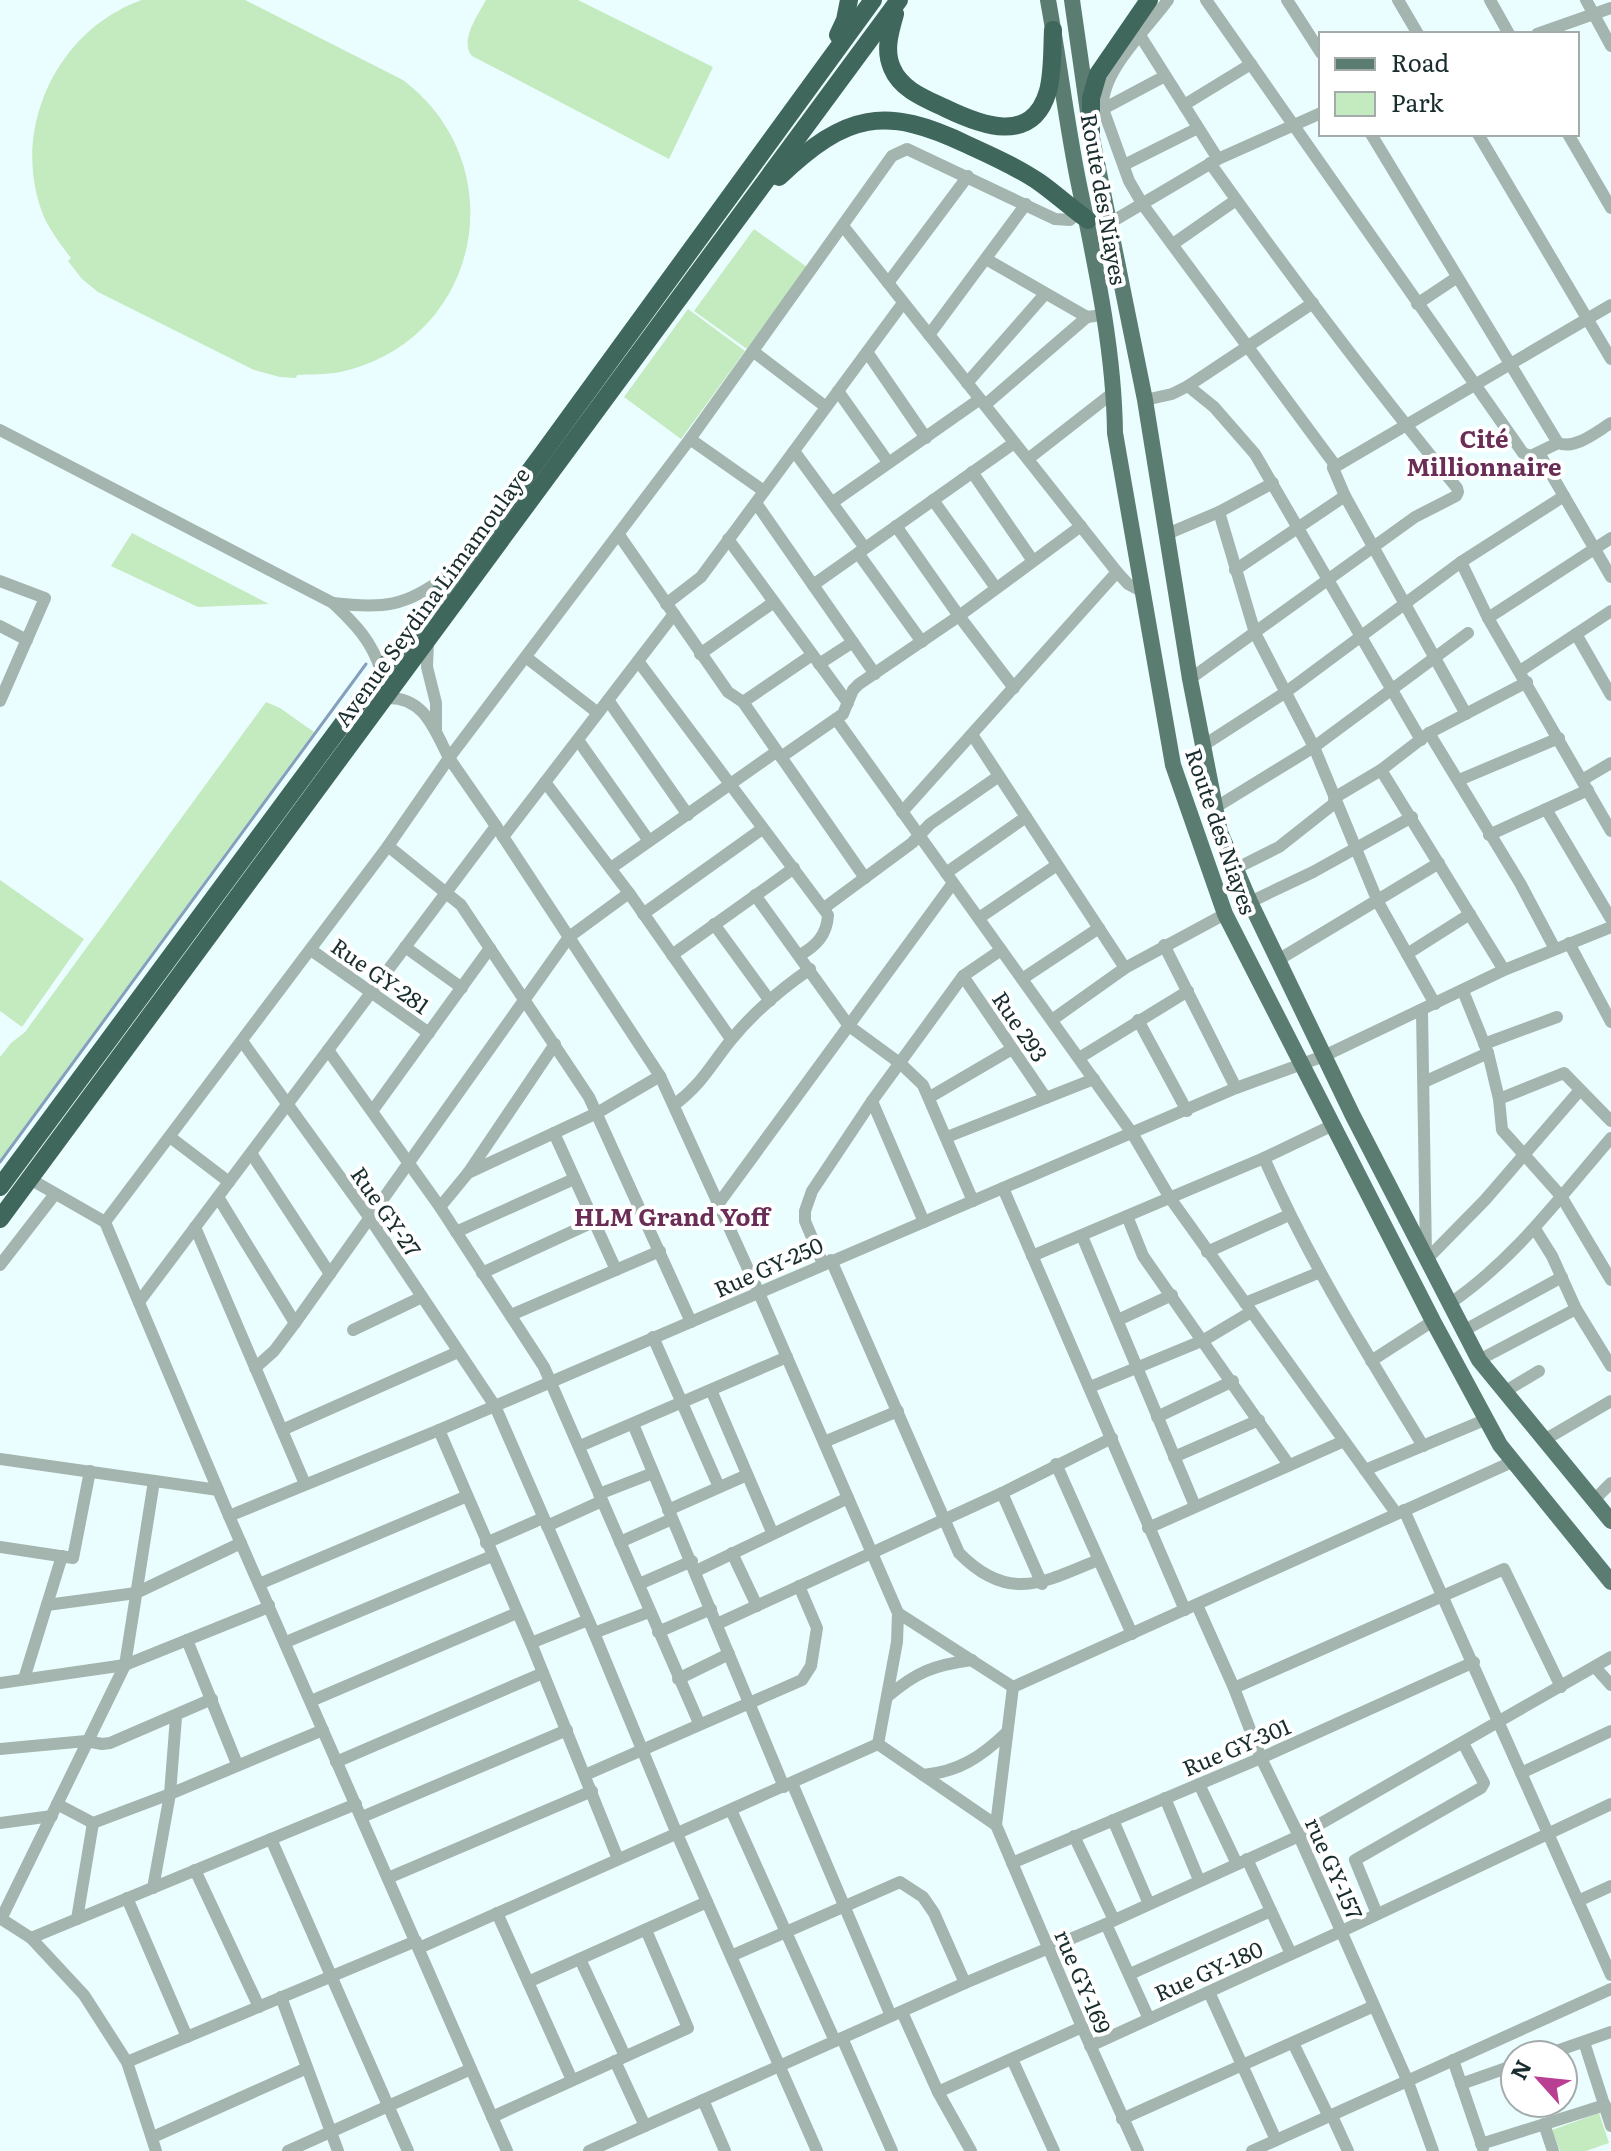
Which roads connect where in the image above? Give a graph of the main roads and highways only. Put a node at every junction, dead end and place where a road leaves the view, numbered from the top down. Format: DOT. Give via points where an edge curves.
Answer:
graph roads {
  1 [pos="849,0"];
  2 [pos="873,0"];
  3 [pos="899,0"];
  4 [pos="1048,0"];
  5 [pos="1072,0"];
  6 [pos="1149,0"];
  7 [pos="1053,30"];
  8 [pos="820,69"];
  9 [pos="1091,133"];
  10 [pos="746,209"];
  11 [pos="1082,216"];
  12 [pos="0,1187"];
  13 [pos="0,1219"];
  14 [pos="1611,1521"];
  15 [pos="1611,1582"];
  1 -- 8 [label="highway" via="845,20"];
  2 -- 8 [label="highway, Avenue Seydina Limamoulaye"];
  3 -- 7 [label="highway" via="888,45 896,76 913,92 990,127 1025,122 1043,102"];
  3 -- 10 [label="highway, Avenue Seydina Limamoulaye"];
  4 -- 7 [label="main road, Route des Niayes"];
  5 -- 9 [label="main road, Route des Niayes"];
  6 -- 9 [label="highway" via="1098,74 1091,98"];
  7 -- 11 [label="main road, Route des Niayes"];
  8 -- 12 [label="highway, Avenue Seydina Limamoulaye"];
  9 -- 14 [label="main road, Route des Niayes" via="1145,400 1213,809 1235,869 1479,1360"];
  10 -- 11 [label="highway" via="829,136 850,126 891,119 940,132 1024,172"];
  10 -- 13 [label="highway, Avenue Seydina Limamoulaye"];
  11 -- 15 [label="main road, Route des Niayes" via="1173,765 1225,914 1487,1419 1512,1462"];
}
